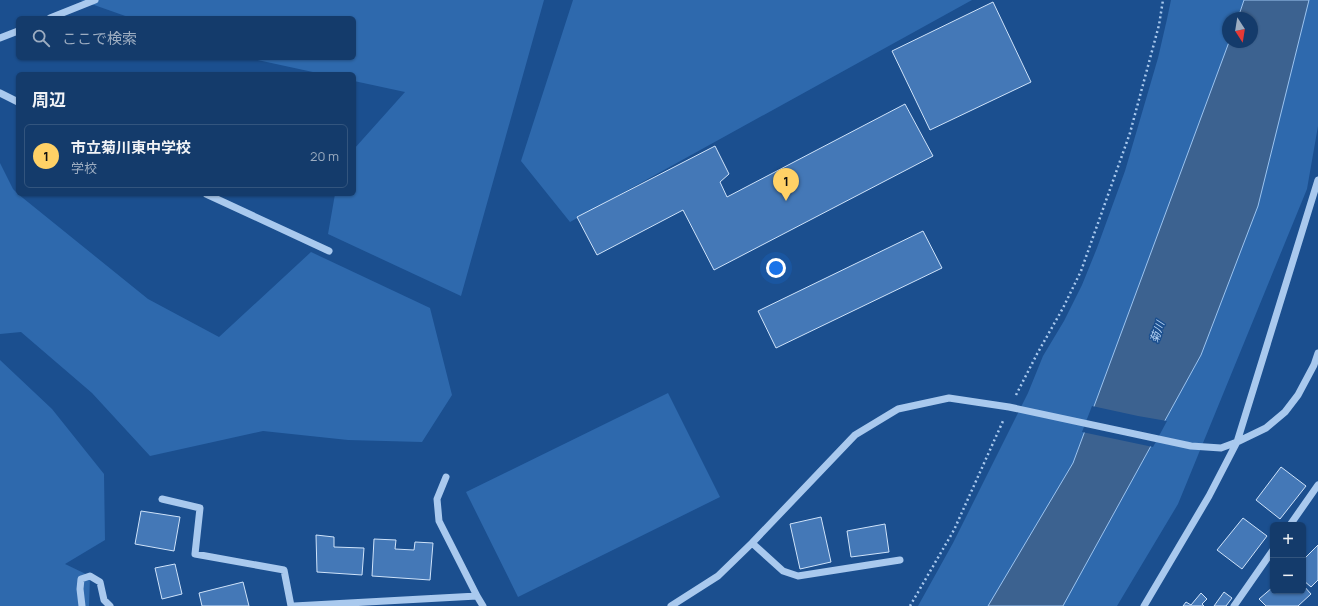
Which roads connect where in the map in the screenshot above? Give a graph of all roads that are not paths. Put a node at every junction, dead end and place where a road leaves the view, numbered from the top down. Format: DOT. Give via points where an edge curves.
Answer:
graph roads {
  1 [pos="95,0"];
  2 [pos="55,16"];
  3 [pos="16,32"];
  4 [pos="0,38"];
  5 [pos="0,93"];
  6 [pos="16,101"];
  7 [pos="1318,180"];
  8 [pos="210,196"];
  9 [pos="329,251"];
  10 [pos="1318,353"];
  11 [pos="1237,442"];
  12 [pos="446,477"];
  13 [pos="1318,485"];
  14 [pos="162,499"];
  15 [pos="1292,522"];
  16 [pos="752,543"];
  17 [pos="1270,554"];
  18 [pos="900,560"];
  19 [pos="477,596"];
  20 [pos="82,606"];
  21 [pos="110,606"];
  22 [pos="292,606"];
  23 [pos="483,606"];
  24 [pos="671,606"];
  25 [pos="1144,606"];
  26 [pos="1234,606"];
  1 -- 2 [label="street"];
  3 -- 4 [label="street"];
  5 -- 6 [label="street"];
  7 -- 11 [label="street"];
  8 -- 9 [label="street"];
  10 -- 11 [label="street" via="1298,395 1284,412 1266,428"];
  11 -- 16 [label="street" via="1221,448 1191,446 1010,407 950,398 898,409 855,435"];
  11 -- 25 [label="street" via="1209,496"];
  12 -- 19 [label="street" via="437,499 439,521"];
  13 -- 15 [label="street"];
  14 -- 22 [label="street" via="200,508 194,554 284,570"];
  16 -- 18 [label="street" via="783,571 798,576"];
  16 -- 24 [label="street" via="718,576"];
  17 -- 26 [label="street"];
  19 -- 22 [label="street"];
  19 -- 23 [label="street"];
  20 -- 21 [label="street" via="81,579 90,576 100,582 104,600"];
}
